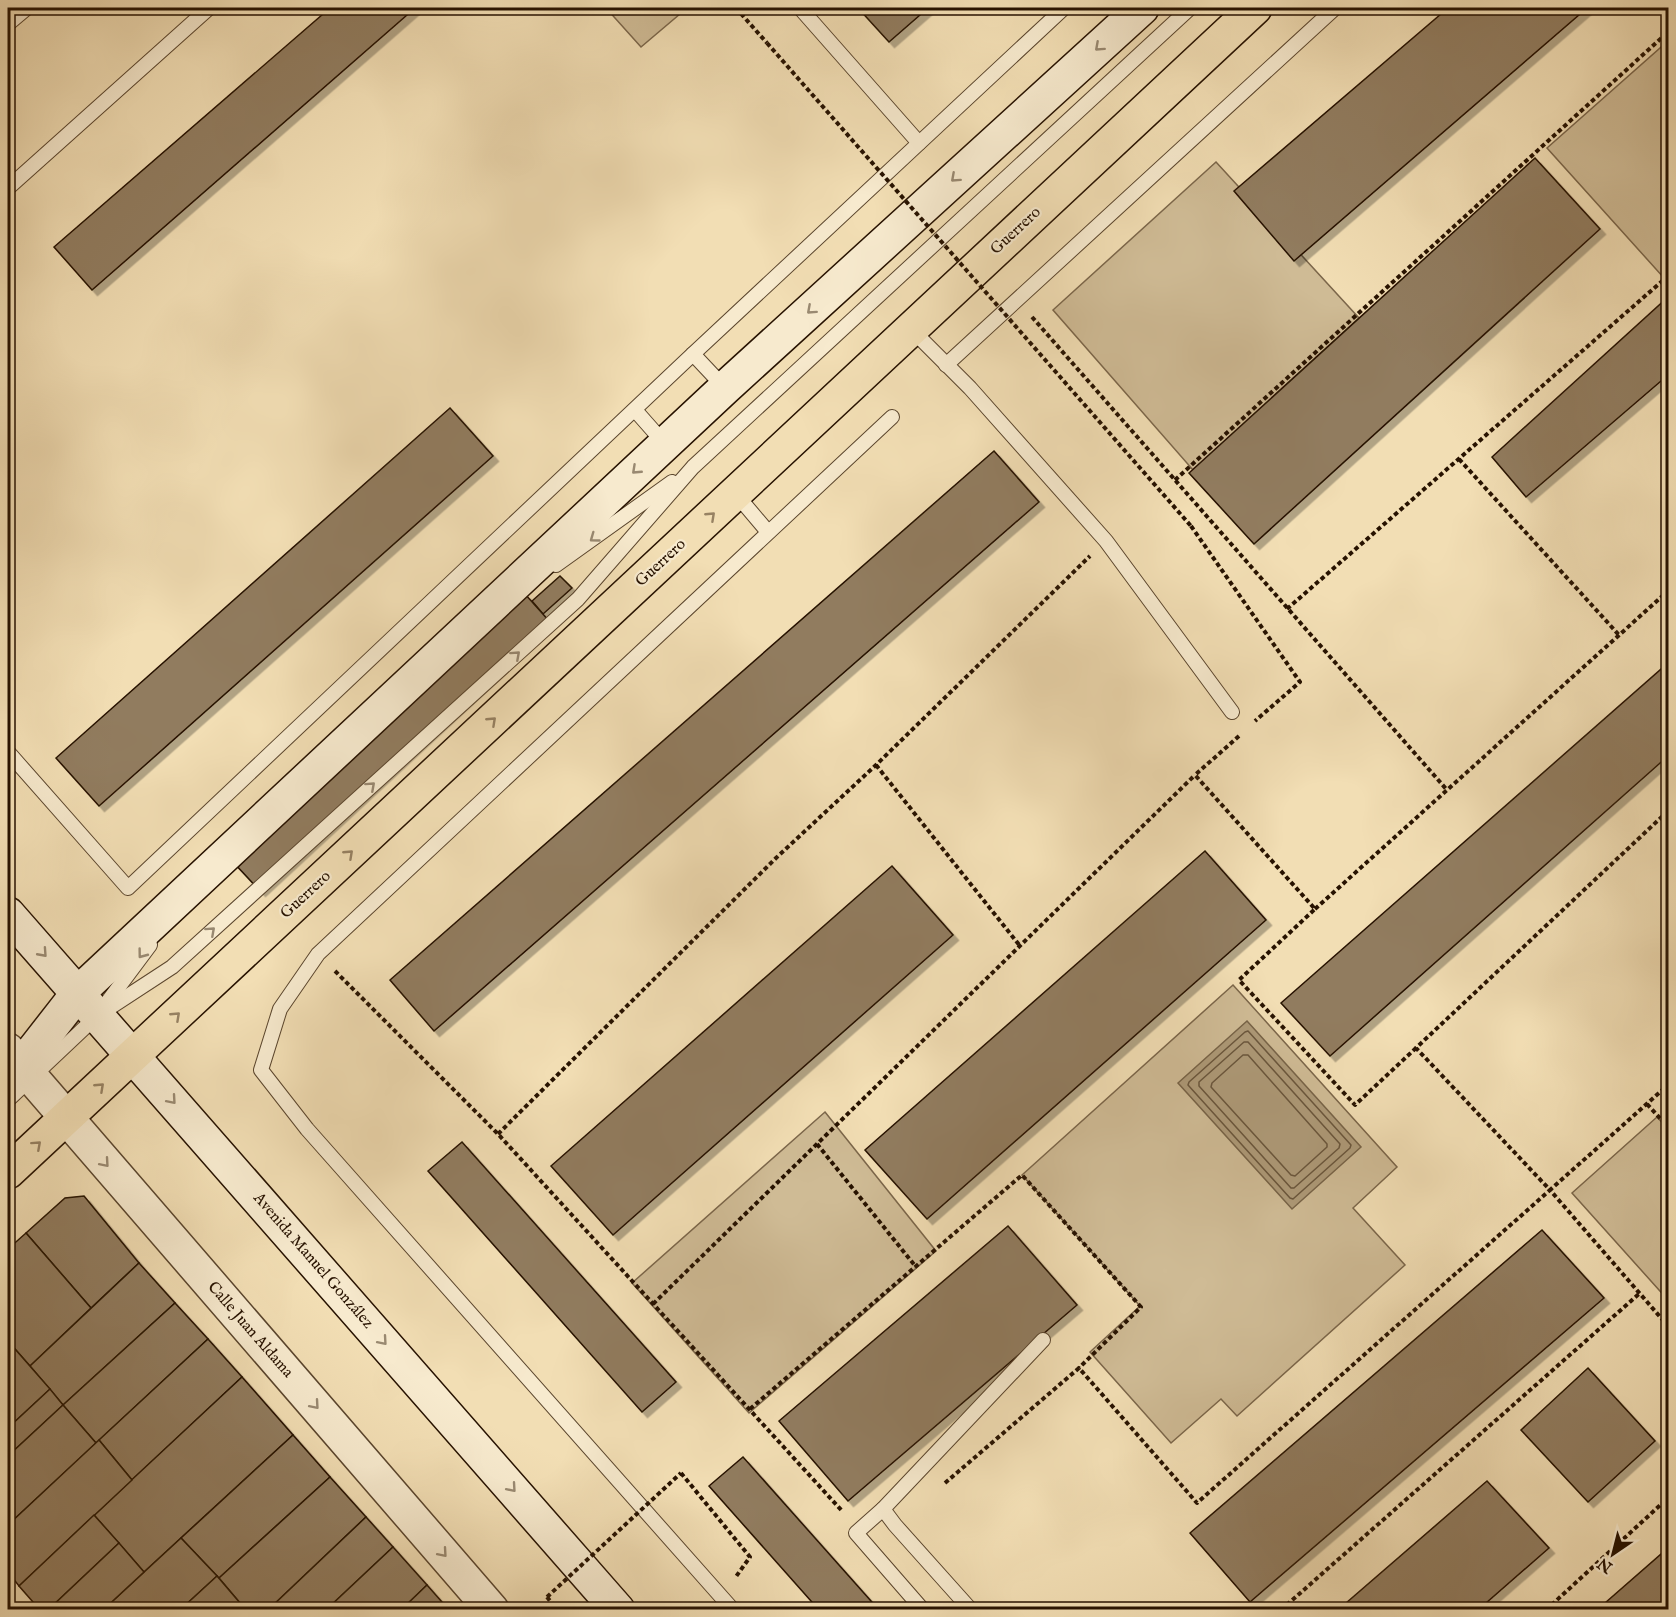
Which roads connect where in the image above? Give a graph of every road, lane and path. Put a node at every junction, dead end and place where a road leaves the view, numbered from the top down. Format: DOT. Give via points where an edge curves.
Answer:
graph roads {
  1 [pos="27,8"];
  2 [pos="209,8"];
  3 [pos="736,8"];
  4 [pos="800,8"];
  5 [pos="1064,8"];
  6 [pos="1142,8"];
  7 [pos="1190,8"];
  8 [pos="1255,8"];
  9 [pos="1335,8"];
  10 [pos="8,24"];
  11 [pos="1668,32"];
  12 [pos="919,142"];
  13 [pos="8,188"];
  14 [pos="1668,276"];
  15 [pos="1016,301"];
  16 [pos="911,329"];
  17 [pos="693,354"];
  18 [pos="946,365"];
  19 [pos="725,388"];
  20 [pos="635,410"];
  21 [pos="892,417"];
  22 [pos="665,444"];
  23 [pos="1459,459"];
  24 [pos="693,467"];
  25 [pos="1176,480"];
  26 [pos="735,494"];
  27 [pos="768,532"];
  28 [pos="1106,541"];
  29 [pos="1668,591"];
  30 [pos="1287,609"];
  31 [pos="1619,635"];
  32 [pos="1232,712"];
  33 [pos="8,752"];
  34 [pos="876,765"];
  35 [pos="1195,775"];
  36 [pos="1447,790"];
  37 [pos="1668,811"];
  38 [pos="1315,909"];
  39 [pos="8,914"];
  40 [pos="1020,946"];
  41 [pos="318,954"];
  42 [pos="88,1004"];
  43 [pos="1416,1048"];
  44 [pos="134,1056"];
  45 [pos="17,1068"];
  46 [pos="1668,1085"];
  47 [pos="8,1100"];
  48 [pos="1647,1104"];
  49 [pos="66,1119"];
  50 [pos="1668,1127"];
  51 [pos="498,1134"];
  52 [pos="817,1144"];
  53 [pos="8,1172"];
  54 [pos="1550,1190"];
  55 [pos="916,1267"];
  56 [pos="1640,1293"];
  57 [pos="653,1304"];
  58 [pos="1668,1326"];
  59 [pos="1043,1340"];
  60 [pos="1079,1368"];
  61 [pos="750,1409"];
  62 [pos="939,1488"];
  63 [pos="1668,1498"];
  64 [pos="883,1509"];
  65 [pos="860,1530"];
  66 [pos="750,1557"];
  67 [pos="492,1610"];
  68 [pos="557,1610"];
  69 [pos="618,1610"];
  70 [pos="733,1610"];
  71 [pos="923,1610"];
  72 [pos="971,1610"];
  73 [pos="1281,1610"];
  74 [pos="1546,1610"];
  1 -- 10 [label="lane"];
  2 -- 13 [label="lane"];
  3 -- 35 [label="path, bridge" via="1191,526 1300,682"];
  4 -- 12 [label="lane"];
  5 -- 12 [label="lane"];
  6 -- 19 [label="main road, one-way"];
  7 -- 24 [label="lane"];
  8 -- 16 [label="main road, Guerrero"];
  9 -- 15 [label="lane"];
  11 -- 25 [label="path"];
  12 -- 17 [label="lane"];
  14 -- 23 [label="path"];
  15 -- 18 [label="lane"];
  15 -- 25 [label="path"];
  16 -- 18 [label="lane"];
  16 -- 26 [label="main road, Guerrero"];
  17 -- 19 [label="lane"];
  17 -- 20 [label="lane"];
  18 -- 28 [label="lane"];
  19 -- 22 [label="main road"];
  20 -- 22 [label="lane"];
  20 -- 33 [label="lane" via="128,888"];
  21 -- 27 [label="lane"];
  22 -- 42 [label="main road, one-way"];
  23 -- 30 [label="path"];
  23 -- 31 [label="path"];
  24 -- 42 [label="lane, one-way" via="552,568"];
  42 -- 24 [label="lane, one-way" via="172,967 578,598"];
  25 -- 30 [label="path"];
  26 -- 27 [label="lane"];
  44 -- 26 [label="main road, Guerrero, one-way"];
  27 -- 41 [label="lane"];
  28 -- 32 [label="lane"];
  28 -- 34 [label="path"];
  29 -- 31 [label="path"];
  30 -- 36 [label="path"];
  31 -- 36 [label="path"];
  34 -- 40 [label="path"];
  34 -- 51 [label="path" via="776,858"];
  35 -- 38 [label="path"];
  35 -- 40 [label="path"];
  36 -- 38 [label="path"];
  37 -- 43 [label="path"];
  38 -- 43 [label="path" via="1239,980 1355,1105"];
  39 -- 42 [label="main road, Avenida Manuel González, one-way"];
  40 -- 52 [label="path"];
  41 -- 51 [label="path"];
  41 -- 70 [label="lane" via="280,1009 261,1070 307,1129"];
  42 -- 44 [label="main road, Avenida Manuel González"];
  42 -- 45 [label="main road"];
  43 -- 54 [label="path"];
  49 -- 44 [label="main road, Guerrero, one-way"];
  44 -- 69 [label="main road, Avenida Manuel González, one-way"];
  45 -- 47 [label="lane"];
  45 -- 49 [label="main road, Calle Juan Aldama"];
  46 -- 48 [label="path"];
  48 -- 50 [label="path"];
  48 -- 54 [label="path"];
  53 -- 49 [label="main road, Guerrero, one-way"];
  49 -- 67 [label="main road, Calle Juan Aldama, one-way"];
  51 -- 57 [label="path"];
  52 -- 55 [label="path"];
  52 -- 57 [label="path"];
  54 -- 56 [label="path"];
  54 -- 60 [label="path" via="1197,1503"];
  55 -- 60 [label="path" via="1022,1175 1141,1306"];
  55 -- 61 [label="path"];
  56 -- 58 [label="path"];
  56 -- 73 [label="path"];
  57 -- 61 [label="path"];
  59 -- 64 [label="lane"];
  60 -- 62 [label="path"];
  61 -- 65 [label="path"];
  63 -- 74 [label="path"];
  64 -- 65 [label="lane"];
  64 -- 72 [label="lane"];
  65 -- 71 [label="lane" via="856,1533"];
  66 -- 68 [label="path, bridge" via="681,1473 547,1597"];
}
